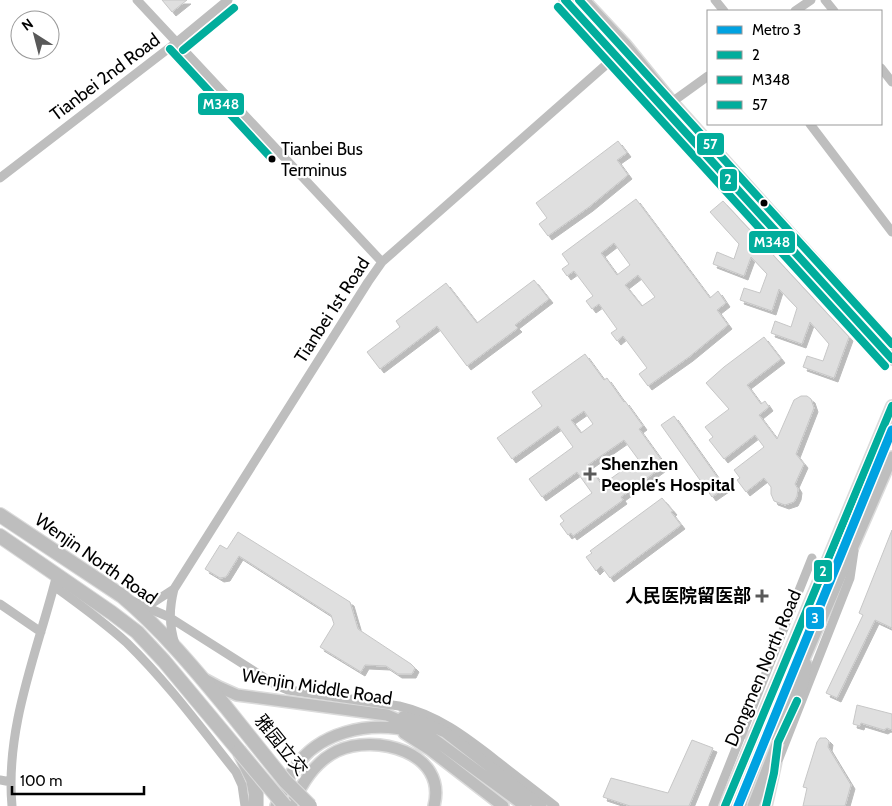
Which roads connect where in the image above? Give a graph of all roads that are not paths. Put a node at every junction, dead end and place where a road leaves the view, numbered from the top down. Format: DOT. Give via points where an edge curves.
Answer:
graph roads {
  1 [pos="137,0"];
  2 [pos="228,0"];
  3 [pos="565,0"];
  4 [pos="584,0"];
  5 [pos="714,0"];
  6 [pos="811,0"];
  7 [pos="825,0"];
  8 [pos="723,10"];
  9 [pos="797,10"];
  10 [pos="833,10"];
  11 [pos="176,42"];
  12 [pos="616,56"];
  13 [pos="882,69"];
  14 [pos="707,77"];
  15 [pos="892,82"];
  16 [pos="672,102"];
  17 [pos="811,125"];
  18 [pos="0,178"];
  19 [pos="892,232"];
  20 [pos="382,262"];
  21 [pos="873,326"];
  22 [pos="892,331"];
  23 [pos="892,347"];
  24 [pos="892,359"];
  25 [pos="892,406"];
  26 [pos="892,457"];
  27 [pos="0,515"];
  28 [pos="0,536"];
  29 [pos="856,539"];
  30 [pos="812,558"];
  31 [pos="56,581"];
  32 [pos="174,589"];
  33 [pos="122,596"];
  34 [pos="0,604"];
  35 [pos="143,605"];
  36 [pos="169,617"];
  37 [pos="41,632"];
  38 [pos="177,649"];
  39 [pos="806,653"];
  40 [pos="200,676"];
  41 [pos="225,706"];
  42 [pos="387,715"];
  43 [pos="394,728"];
  44 [pos="435,740"];
  45 [pos="781,746"];
  46 [pos="238,751"];
  47 [pos="0,780"];
  48 [pos="11,782"];
  49 [pos="522,804"];
  50 [pos="12,806"];
  51 [pos="245,806"];
  52 [pos="256,806"];
  53 [pos="276,806"];
  54 [pos="286,806"];
  55 [pos="291,806"];
  56 [pos="310,806"];
  57 [pos="434,806"];
  58 [pos="503,806"];
  59 [pos="541,806"];
  60 [pos="555,806"];
  61 [pos="713,806"];
  62 [pos="725,806"];
  63 [pos="740,806"];
  64 [pos="753,806"];
  65 [pos="761,806"];
  66 [pos="766,806"];
  1 -- 11 [label="street"];
  2 -- 11 [label="street, Tianbei 2nd Road"];
  3 -- 12 [label="main road"];
  4 -- 16 [label="main road"];
  5 -- 8 [label="street"];
  6 -- 9 [label="street"];
  7 -- 10 [label="street"];
  11 -- 18 [label="street, Tianbei 2nd Road"];
  11 -- 20 [label="street"];
  12 -- 20 [label="street, Tianbei 1st Road"];
  12 -- 24 [label="main road"];
  13 -- 15 [label="street"];
  14 -- 16 [label="street"];
  16 -- 21 [label="main road"];
  17 -- 19 [label="street"];
  20 -- 32 [label="street, Tianbei 1st Road"];
  21 -- 22 [label="main road"];
  21 -- 23 [label="main road"];
  25 -- 62 [label="main road, Dongmen North Road"];
  26 -- 29 [label="main road, Dongmen North Road"];
  27 -- 33 [label="highway, Wenjin North Road"];
  28 -- 31 [label="highway, Wenjin North Road"];
  29 -- 39 [label="main road, Dongmen North Road"];
  29 -- 45 [label="street" via="850,578"];
  30 -- 61 [label="street"];
  31 -- 37 [label="street"];
  31 -- 46 [label="highway, Wenjin North Road" via="112,613 137,632"];
  31 -- 51 [label="street" via="126,643 177,697 236,772"];
  32 -- 35 [label="street, Tianbei 1st Road"];
  32 -- 36 [label="street, Tianbei 1st Road"];
  33 -- 35 [label="street"];
  33 -- 38 [label="highway, Wenjin North Road"];
  34 -- 37 [label="street"];
  35 -- 36 [label="street"];
  36 -- 38 [label="street, Tianbei 1st Road"];
  36 -- 60 [label="street" via="288,690 399,706 431,716 466,736"];
  37 -- 48 [label="street" via="15,732"];
  38 -- 40 [label="highway, Wenjin North Road"];
  39 -- 45 [label="main road" via="803,684"];
  39 -- 63 [label="main road, Dongmen North Road"];
  40 -- 41 [label="highway, Wenjin North Road"];
  40 -- 42 [label="main road, Wenjin Middle Road" via="237,694"];
  41 -- 56 [label="highway, 雅园立交, bridge"];
  42 -- 44 [label="main road, Wenjin Middle Road"];
  42 -- 59 [label="main road" via="420,721 445,732"];
  43 -- 44 [label="main road"];
  43 -- 53 [label="main road" via="361,728 344,732 316,746 291,773"];
  43 -- 58 [label="main road" via="429,749"];
  44 -- 49 [label="main road, Wenjin Middle Road"];
  45 -- 64 [label="main road, bridge"];
  45 -- 65 [label="street"];
  45 -- 66 [label="main road, bridge"];
  46 -- 52 [label="highway, bridge" via="253,779"];
  46 -- 54 [label="highway, bridge"];
  47 -- 48 [label="street"];
  48 -- 50 [label="street"];
  55 -- 57 [label="main road" via="302,784 323,760 351,746 364,744 400,749 424,765 436,788"];
}
